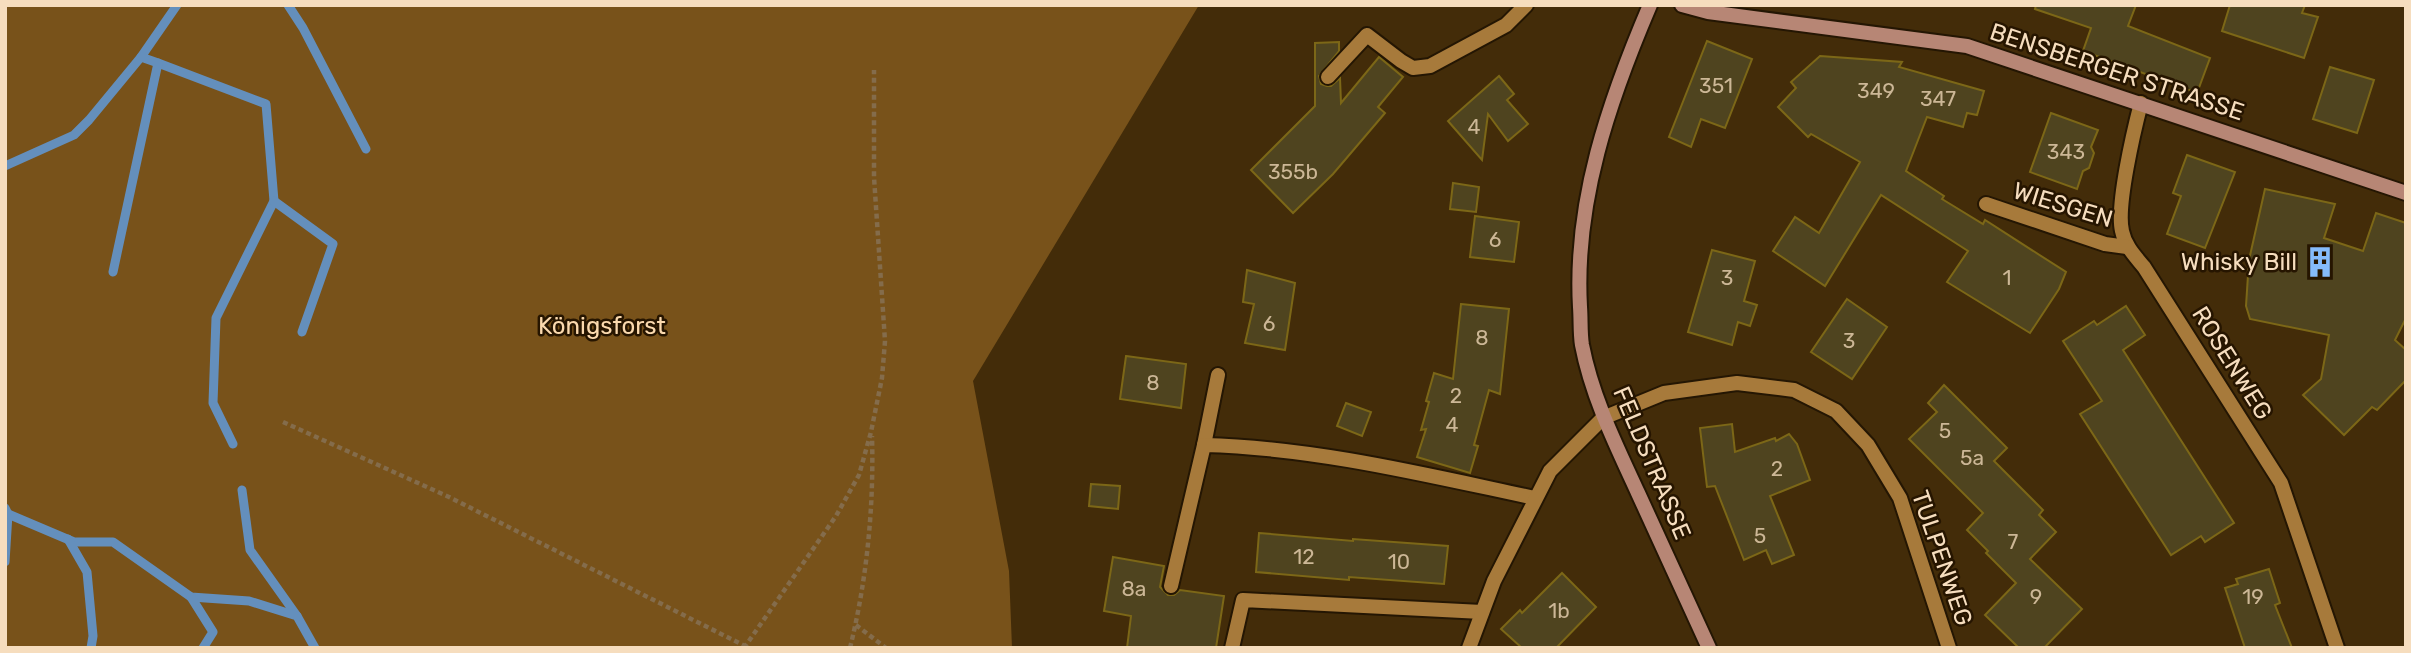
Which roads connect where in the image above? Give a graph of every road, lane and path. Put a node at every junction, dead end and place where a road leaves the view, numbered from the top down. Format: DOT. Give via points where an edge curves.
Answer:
graph roads {
  1 [pos="1526,5"];
  2 [pos="1650,5"];
  3 [pos="1682,5"];
  4 [pos="874,70"];
  5 [pos="1328,77"];
  6 [pos="2141,103"];
  7 [pos="2406,193"];
  8 [pos="1986,204"];
  9 [pos="2127,247"];
  10 [pos="1218,375"];
  11 [pos="1603,418"];
  12 [pos="283,422"];
  13 [pos="871,432"];
  14 [pos="1204,445"];
  15 [pos="1535,498"];
  16 [pos="1171,586"];
  17 [pos="1482,611"];
  18 [pos="856,625"];
  19 [pos="745,647"];
  20 [pos="850,648"];
  21 [pos="886,648"];
  22 [pos="1232,648"];
  23 [pos="1469,648"];
  24 [pos="1709,648"];
  25 [pos="1949,648"];
  26 [pos="2337,648"];
  1 -- 5 [label="street" via="1506,25 1430,66 1413,68 1367,35"];
  2 -- 11 [label="main road, FELDSTRASSE" via="1623,68 1584,213 1579,286 1582,344"];
  3 -- 6 [label="main road, BENSBERGER STRASSE" via="1967,46"];
  4 -- 13 [label="path" via="874,177 885,341"];
  6 -- 7 [label="main road, BENSBERGER STRASSE"];
  6 -- 9 [label="street, ROSENWEG" via="2122,209"];
  8 -- 9 [label="street, WIESGEN" via="2105,244"];
  9 -- 26 [label="street, ROSENWEG" via="2281,483"];
  10 -- 14 [label="street"];
  11 -- 15 [label="street" via="1550,471"];
  11 -- 24 [label="main road, FELDSTRASSE"];
  11 -- 25 [label="street, TULPENWEG" via="1664,393 1737,383 1794,390 1836,411 1868,445 1900,498"];
  12 -- 19 [label="path" via="449,497"];
  13 -- 18 [label="path" via="873,471"];
  13 -- 19 [label="path" via="859,475 836,516"];
  14 -- 15 [label="street" via="1292,451"];
  14 -- 16 [label="street"];
  15 -- 17 [label="street"];
  17 -- 22 [label="street" via="1243,600"];
  17 -- 23 [label="street"];
  18 -- 20 [label="path"];
  18 -- 21 [label="path"];
}
